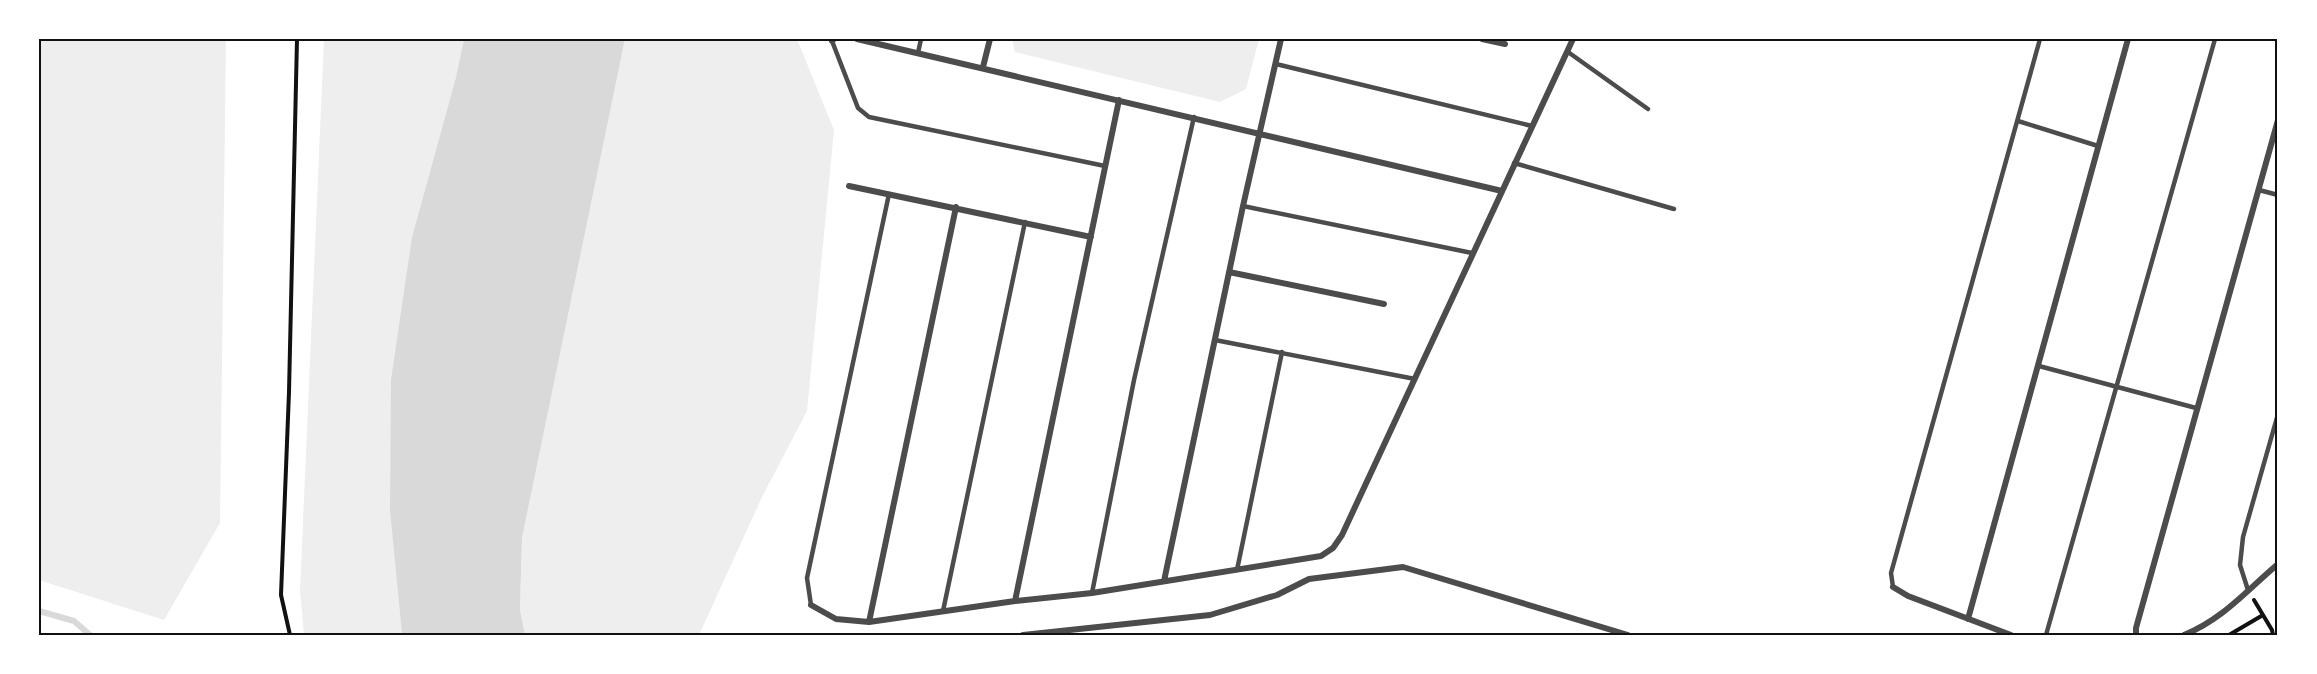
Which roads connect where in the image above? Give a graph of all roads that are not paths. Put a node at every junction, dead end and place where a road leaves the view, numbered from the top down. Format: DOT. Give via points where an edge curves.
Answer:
graph roads {
  1 [pos="857,39"];
  2 [pos="921,39"];
  3 [pos="990,39"];
  4 [pos="1281,39"];
  5 [pos="1482,39"];
  6 [pos="1574,39"];
  7 [pos="2040,39"];
  8 [pos="2128,39"];
  9 [pos="2215,39"];
  10 [pos="833,40"];
  11 [pos="1505,44"];
  12 [pos="1568,52"];
  13 [pos="918,53"];
  14 [pos="1275,64"];
  15 [pos="983,67"];
  16 [pos="1119,99"];
  17 [pos="1648,109"];
  18 [pos="1194,117"];
  19 [pos="2278,120"];
  20 [pos="2018,121"];
  21 [pos="1532,126"];
  22 [pos="1259,132"];
  23 [pos="2098,146"];
  24 [pos="1514,163"];
  25 [pos="1105,166"];
  26 [pos="849,186"];
  27 [pos="1502,190"];
  28 [pos="2259,190"];
  29 [pos="890,193"];
  30 [pos="2278,195"];
  31 [pos="1243,206"];
  32 [pos="956,207"];
  33 [pos="1674,209"];
  34 [pos="1025,222"];
  35 [pos="1091,237"];
  36 [pos="1472,253"];
  37 [pos="1229,272"];
  38 [pos="1384,303"];
  39 [pos="1215,340"];
  40 [pos="1282,352"];
  41 [pos="2039,366"];
  42 [pos="1415,379"];
  43 [pos="2117,387"];
  44 [pos="2196,408"];
  45 [pos="2278,414"];
  46 [pos="2278,564"];
  47 [pos="1237,570"];
  48 [pos="1164,581"];
  49 [pos="1893,587"];
  50 [pos="2247,590"];
  51 [pos="1092,593"];
  52 [pos="1015,601"];
  53 [pos="811,605"];
  54 [pos="943,611"];
  55 [pos="1968,619"];
  56 [pos="869,622"];
  57 [pos="1023,635"];
  58 [pos="1628,635"];
  59 [pos="2011,635"];
  60 [pos="2046,635"];
  61 [pos="2136,635"];
  62 [pos="2184,635"];
  1 -- 13 [label="street"];
  2 -- 13 [label="lane"];
  3 -- 15 [label="street"];
  4 -- 14 [label="street"];
  5 -- 11 [label="street"];
  6 -- 12 [label="street"];
  7 -- 20 [label="lane"];
  8 -- 23 [label="street"];
  9 -- 43 [label="lane"];
  10 -- 25 [label="lane" via="858,108 869,117"];
  12 -- 17 [label="lane"];
  12 -- 21 [label="street"];
  13 -- 15 [label="street"];
  14 -- 21 [label="lane"];
  14 -- 22 [label="street"];
  15 -- 16 [label="street"];
  16 -- 18 [label="street"];
  16 -- 25 [label="street"];
  18 -- 22 [label="street"];
  18 -- 51 [label="lane" via="1134,380"];
  19 -- 28 [label="street"];
  20 -- 23 [label="lane"];
  20 -- 49 [label="lane" via="1891,573"];
  21 -- 24 [label="street"];
  22 -- 27 [label="street"];
  22 -- 31 [label="street"];
  23 -- 41 [label="street"];
  24 -- 27 [label="street"];
  24 -- 33 [label="lane"];
  25 -- 35 [label="street"];
  26 -- 29 [label="street"];
  27 -- 36 [label="street"];
  28 -- 30 [label="lane"];
  28 -- 44 [label="street"];
  29 -- 32 [label="street"];
  29 -- 53 [label="lane" via="807,578"];
  31 -- 36 [label="lane"];
  31 -- 37 [label="street"];
  32 -- 34 [label="street"];
  32 -- 56 [label="street"];
  34 -- 35 [label="street"];
  34 -- 54 [label="lane"];
  35 -- 52 [label="street"];
  36 -- 42 [label="street"];
  37 -- 38 [label="street"];
  37 -- 39 [label="street"];
  39 -- 40 [label="lane"];
  39 -- 48 [label="street"];
  40 -- 42 [label="lane"];
  40 -- 47 [label="lane"];
  41 -- 43 [label="lane"];
  41 -- 55 [label="street"];
  42 -- 47 [label="street" via="1333,548 1321,555"];
  43 -- 44 [label="lane"];
  43 -- 60 [label="lane"];
  44 -- 61 [label="street"];
  45 -- 50 [label="lane" via="2243,537 2240,565"];
  46 -- 50 [label="street"];
  47 -- 48 [label="street"];
  48 -- 51 [label="street"];
  49 -- 55 [label="street"];
  50 -- 62 [label="street" via="2220,617"];
  51 -- 52 [label="street"];
  52 -- 54 [label="street"];
  53 -- 56 [label="street" via="836,619"];
  54 -- 56 [label="street"];
  55 -- 59 [label="street"];
  57 -- 58 [label="street" via="1210,615 1277,595 1309,579 1403,567"];
}
